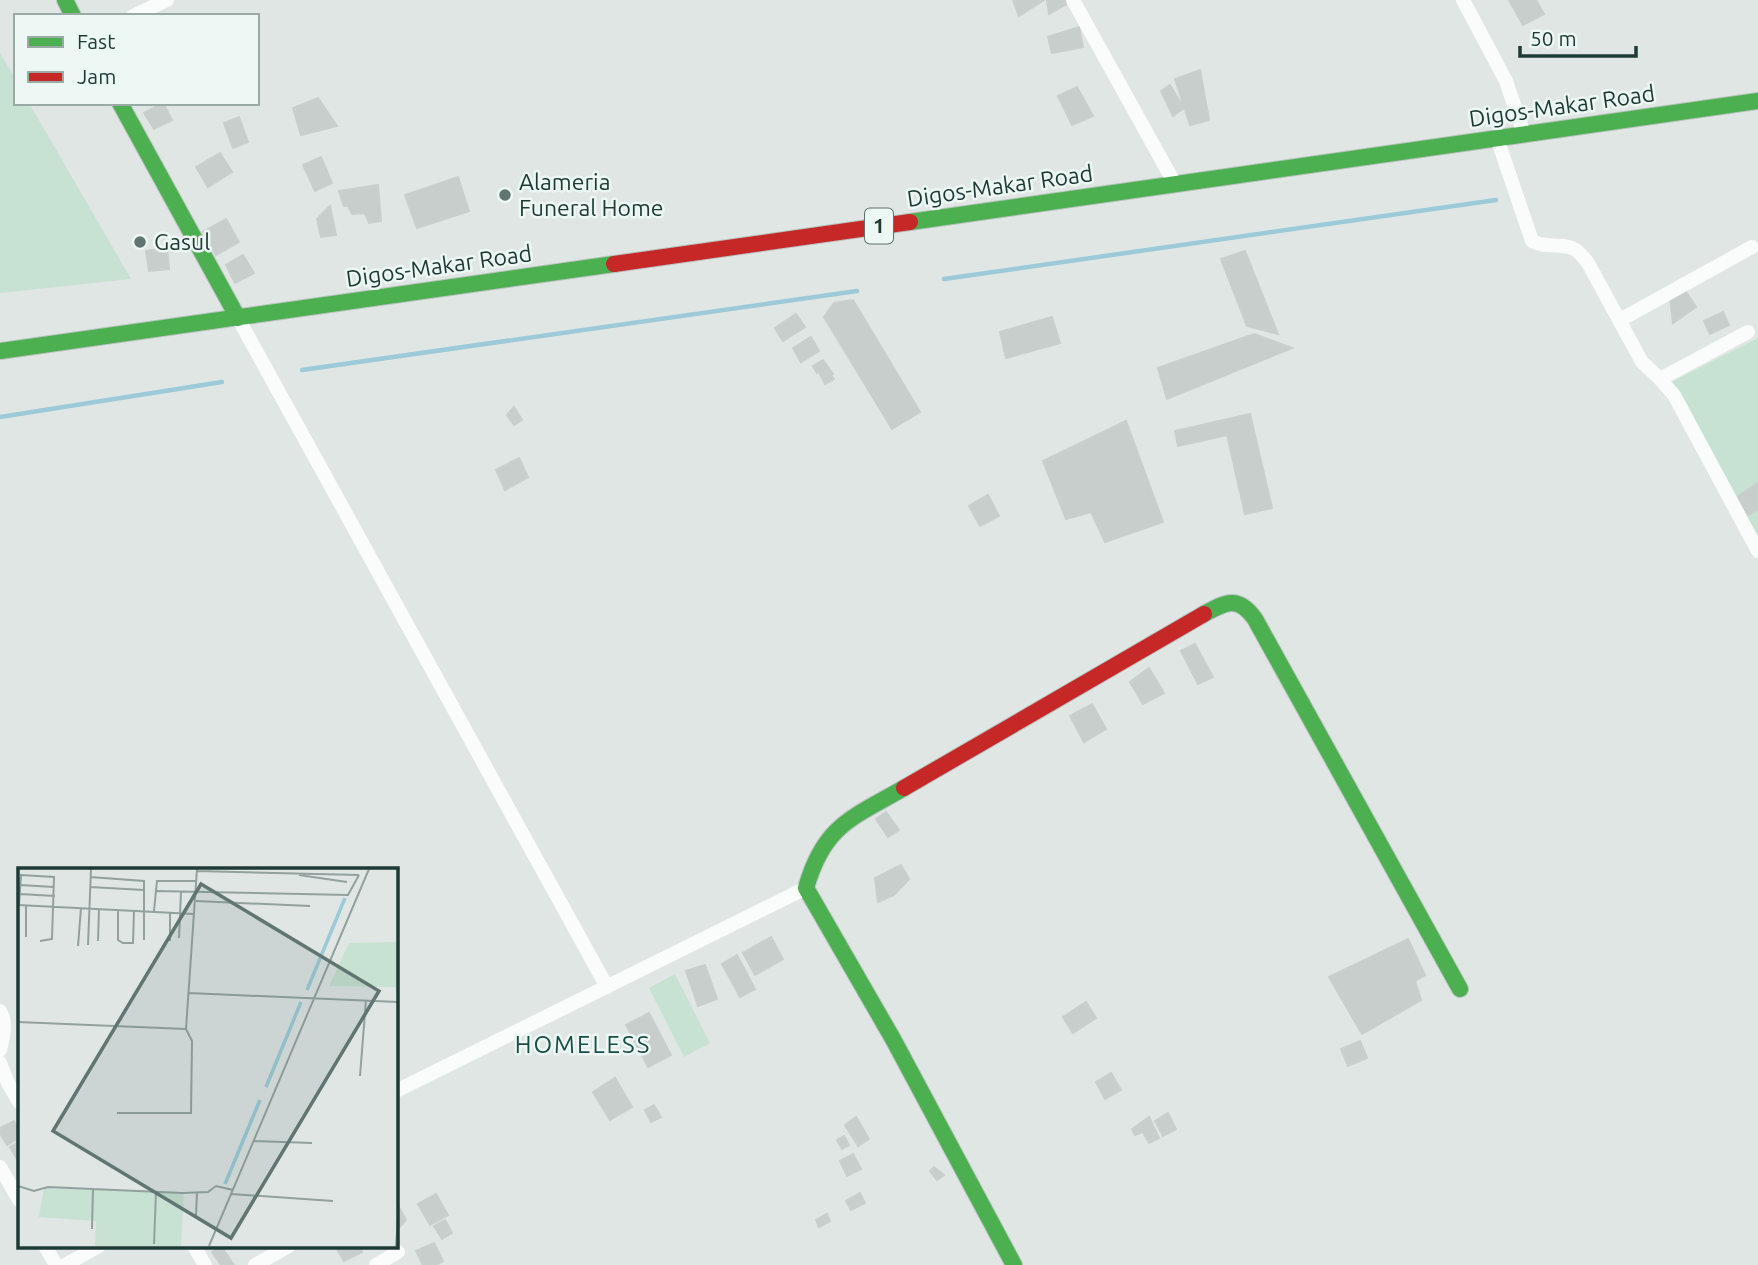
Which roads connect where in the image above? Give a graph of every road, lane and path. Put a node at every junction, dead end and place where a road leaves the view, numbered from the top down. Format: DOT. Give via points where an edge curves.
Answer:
graph roads {
  1 [pos="167,0"];
  2 [pos="1073,0"];
  3 [pos="1462,0"];
  4 [pos="137,14"];
  5 [pos="1758,102"];
  6 [pos="121,105"];
  7 [pos="1524,135"];
  8 [pos="1497,138"];
  9 [pos="1175,184"];
  10 [pos="1752,247"];
  11 [pos="238,318"];
  12 [pos="1619,320"];
  13 [pos="1748,332"];
  14 [pos="0,351"];
  15 [pos="1660,379"];
  16 [pos="1756,541"];
  17 [pos="806,888"];
  18 [pos="607,987"];
  19 [pos="1460,989"];
  20 [pos="0,1011"];
  21 [pos="0,1050"];
  22 [pos="0,1063"];
  23 [pos="397,1091"];
  24 [pos="18,1100"];
  25 [pos="0,1167"];
  26 [pos="18,1198"];
  27 [pos="46,1248"];
  28 [pos="95,1248"];
  29 [pos="195,1248"];
  30 [pos="285,1248"];
  31 [pos="398,1252"];
  32 [pos="56,1265"];
  33 [pos="65,1265"];
  34 [pos="205,1265"];
  35 [pos="255,1265"];
  36 [pos="376,1265"];
  37 [pos="1014,1265"];
  1 -- 4 [label="street"];
  2 -- 9 [label="street"];
  3 -- 7 [label="street" via="1506,82"];
  5 -- 7 [label="main road, Digos-Makar Road / 1"];
  6 -- 11 [label="main road"];
  7 -- 8 [label="main road, Digos-Makar Road / 1"];
  8 -- 9 [label="main road, Digos-Makar Road / 1"];
  8 -- 12 [label="street" via="1532,241 1577,251"];
  9 -- 11 [label="main road, Digos-Makar Road / 1"];
  10 -- 12 [label="street"];
  11 -- 14 [label="main road, Digos-Makar Road / 1"];
  11 -- 18 [label="street"];
  12 -- 15 [label="street" via="1642,362"];
  13 -- 15 [label="street"];
  15 -- 16 [label="street"];
  17 -- 18 [label="street"];
  17 -- 19 [label="main road" via="822,844 849,819 1236,601 1255,620"];
  17 -- 37 [label="main road"];
  18 -- 23 [label="street"];
  20 -- 21 [label="street" via="4,1029"];
  22 -- 24 [label="street"];
  25 -- 26 [label="street"];
  27 -- 32 [label="street"];
  28 -- 33 [label="street"];
  29 -- 34 [label="street"];
  30 -- 35 [label="street"];
  31 -- 36 [label="street"];
}
